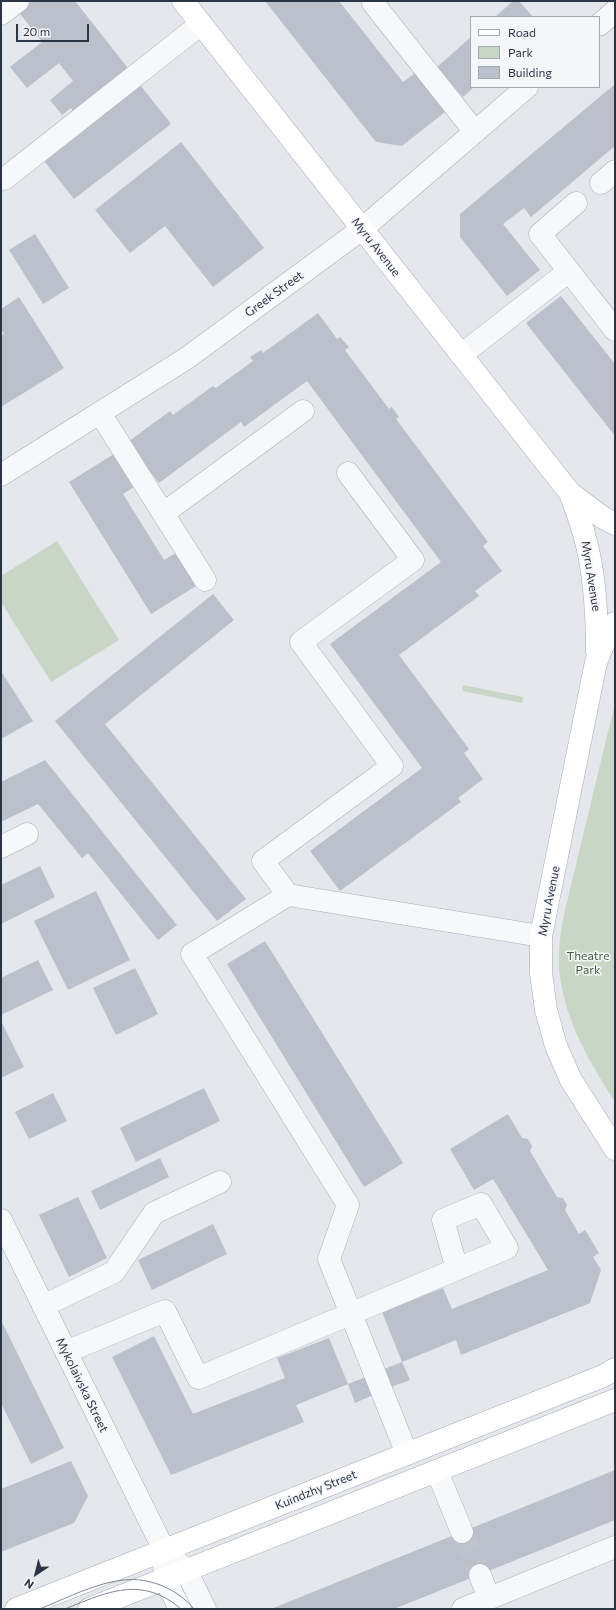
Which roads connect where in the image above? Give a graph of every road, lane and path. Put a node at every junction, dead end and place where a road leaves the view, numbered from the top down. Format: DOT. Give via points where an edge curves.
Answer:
graph roads {
  1 [pos="18,1"];
  2 [pos="183,1"];
  3 [pos="373,3"];
  4 [pos="1,14"];
  5 [pos="201,24"];
  6 [pos="526,88"];
  7 [pos="475,132"];
  8 [pos="4,179"];
  9 [pos="576,203"];
  10 [pos="362,229"];
  11 [pos="569,271"];
  12 [pos="615,330"];
  13 [pos="461,355"];
  14 [pos="303,411"];
  15 [pos="100,413"];
  16 [pos="348,473"];
  17 [pos="1,475"];
  18 [pos="570,493"];
  19 [pos="164,513"];
  20 [pos="615,524"];
  21 [pos="206,580"];
  22 [pos="615,623"];
  23 [pos="596,662"];
  24 [pos="27,834"];
  25 [pos="1,847"];
  26 [pos="288,895"];
  27 [pos="541,936"];
  28 [pos="615,1150"];
  29 [pos="220,1182"];
  30 [pos="1,1220"];
  31 [pos="457,1269"];
  32 [pos="43,1306"];
  33 [pos="351,1313"];
  34 [pos="66,1352"];
  35 [pos="615,1369"];
  36 [pos="615,1400"];
  37 [pos="407,1454"];
  38 [pos="437,1471"];
  39 [pos="462,1532"];
  40 [pos="615,1548"];
  41 [pos="164,1550"];
  42 [pos="186,1570"];
  43 [pos="480,1575"];
  44 [pos="165,1579"];
  45 [pos="489,1598"];
  46 [pos="16,1609"];
  47 [pos="89,1609"];
  48 [pos="180,1609"];
  49 [pos="205,1609"];
  50 [pos="463,1609"];
  1 -- 4 [label="street"];
  2 -- 5 [label="main road, Myru Avenue"];
  3 -- 7 [label="street"];
  5 -- 8 [label="street"];
  5 -- 10 [label="main road, Myru Avenue"];
  6 -- 7 [label="street, Greek Street"];
  7 -- 10 [label="street, Greek Street"];
  9 -- 11 [label="street" via="540,234"];
  10 -- 13 [label="main road, Myru Avenue"];
  10 -- 15 [label="street, Greek Street" via="187,358"];
  11 -- 12 [label="street"];
  11 -- 13 [label="street"];
  13 -- 18 [label="main road, Myru Avenue"];
  14 -- 19 [label="street"];
  15 -- 17 [label="street, Greek Street"];
  15 -- 19 [label="street"];
  16 -- 26 [label="street" via="413,560 301,642 392,766 263,861"];
  18 -- 20 [label="main road, Myru Avenue"];
  18 -- 23 [label="main road, Myru Avenue" via="584,534 593,576 598,619"];
  19 -- 21 [label="street"];
  22 -- 23 [label="main road, Myru Avenue"];
  23 -- 27 [label="main road, Myru Avenue"];
  24 -- 25 [label="street"];
  26 -- 27 [label="street"];
  26 -- 33 [label="street" via="192,954 348,1205 329,1259"];
  27 -- 28 [label="main road, Myru Avenue" via="541,973 545,1003 556,1046 571,1080"];
  29 -- 32 [label="street" via="154,1213 114,1272"];
  30 -- 32 [label="street, Mykolaivska Street"];
  31 -- 33 [label="street"];
  32 -- 34 [label="street, Mykolaivska Street"];
  33 -- 34 [label="street" via="198,1378 165,1311"];
  33 -- 37 [label="street"];
  34 -- 41 [label="street, Mykolaivska Street"];
  35 -- 37 [label="main road, Kuindzhy Street"];
  36 -- 38 [label="main road"];
  37 -- 41 [label="main road, Kuindzhy Street"];
  38 -- 39 [label="street"];
  38 -- 42 [label="main road"];
  40 -- 45 [label="street"];
  41 -- 42 [label="street, Mykolaivska Street"];
  41 -- 44 [label="street, Mykolaivska Street"];
  41 -- 46 [label="main road, Kuindzhy Street"];
  42 -- 44 [label="main road"];
  42 -- 49 [label="street, Mykolaivska Street"];
  43 -- 45 [label="street"];
  44 -- 47 [label="main road"];
  44 -- 48 [label="street, Mykolaivska Street"];
  45 -- 50 [label="street"];
}
